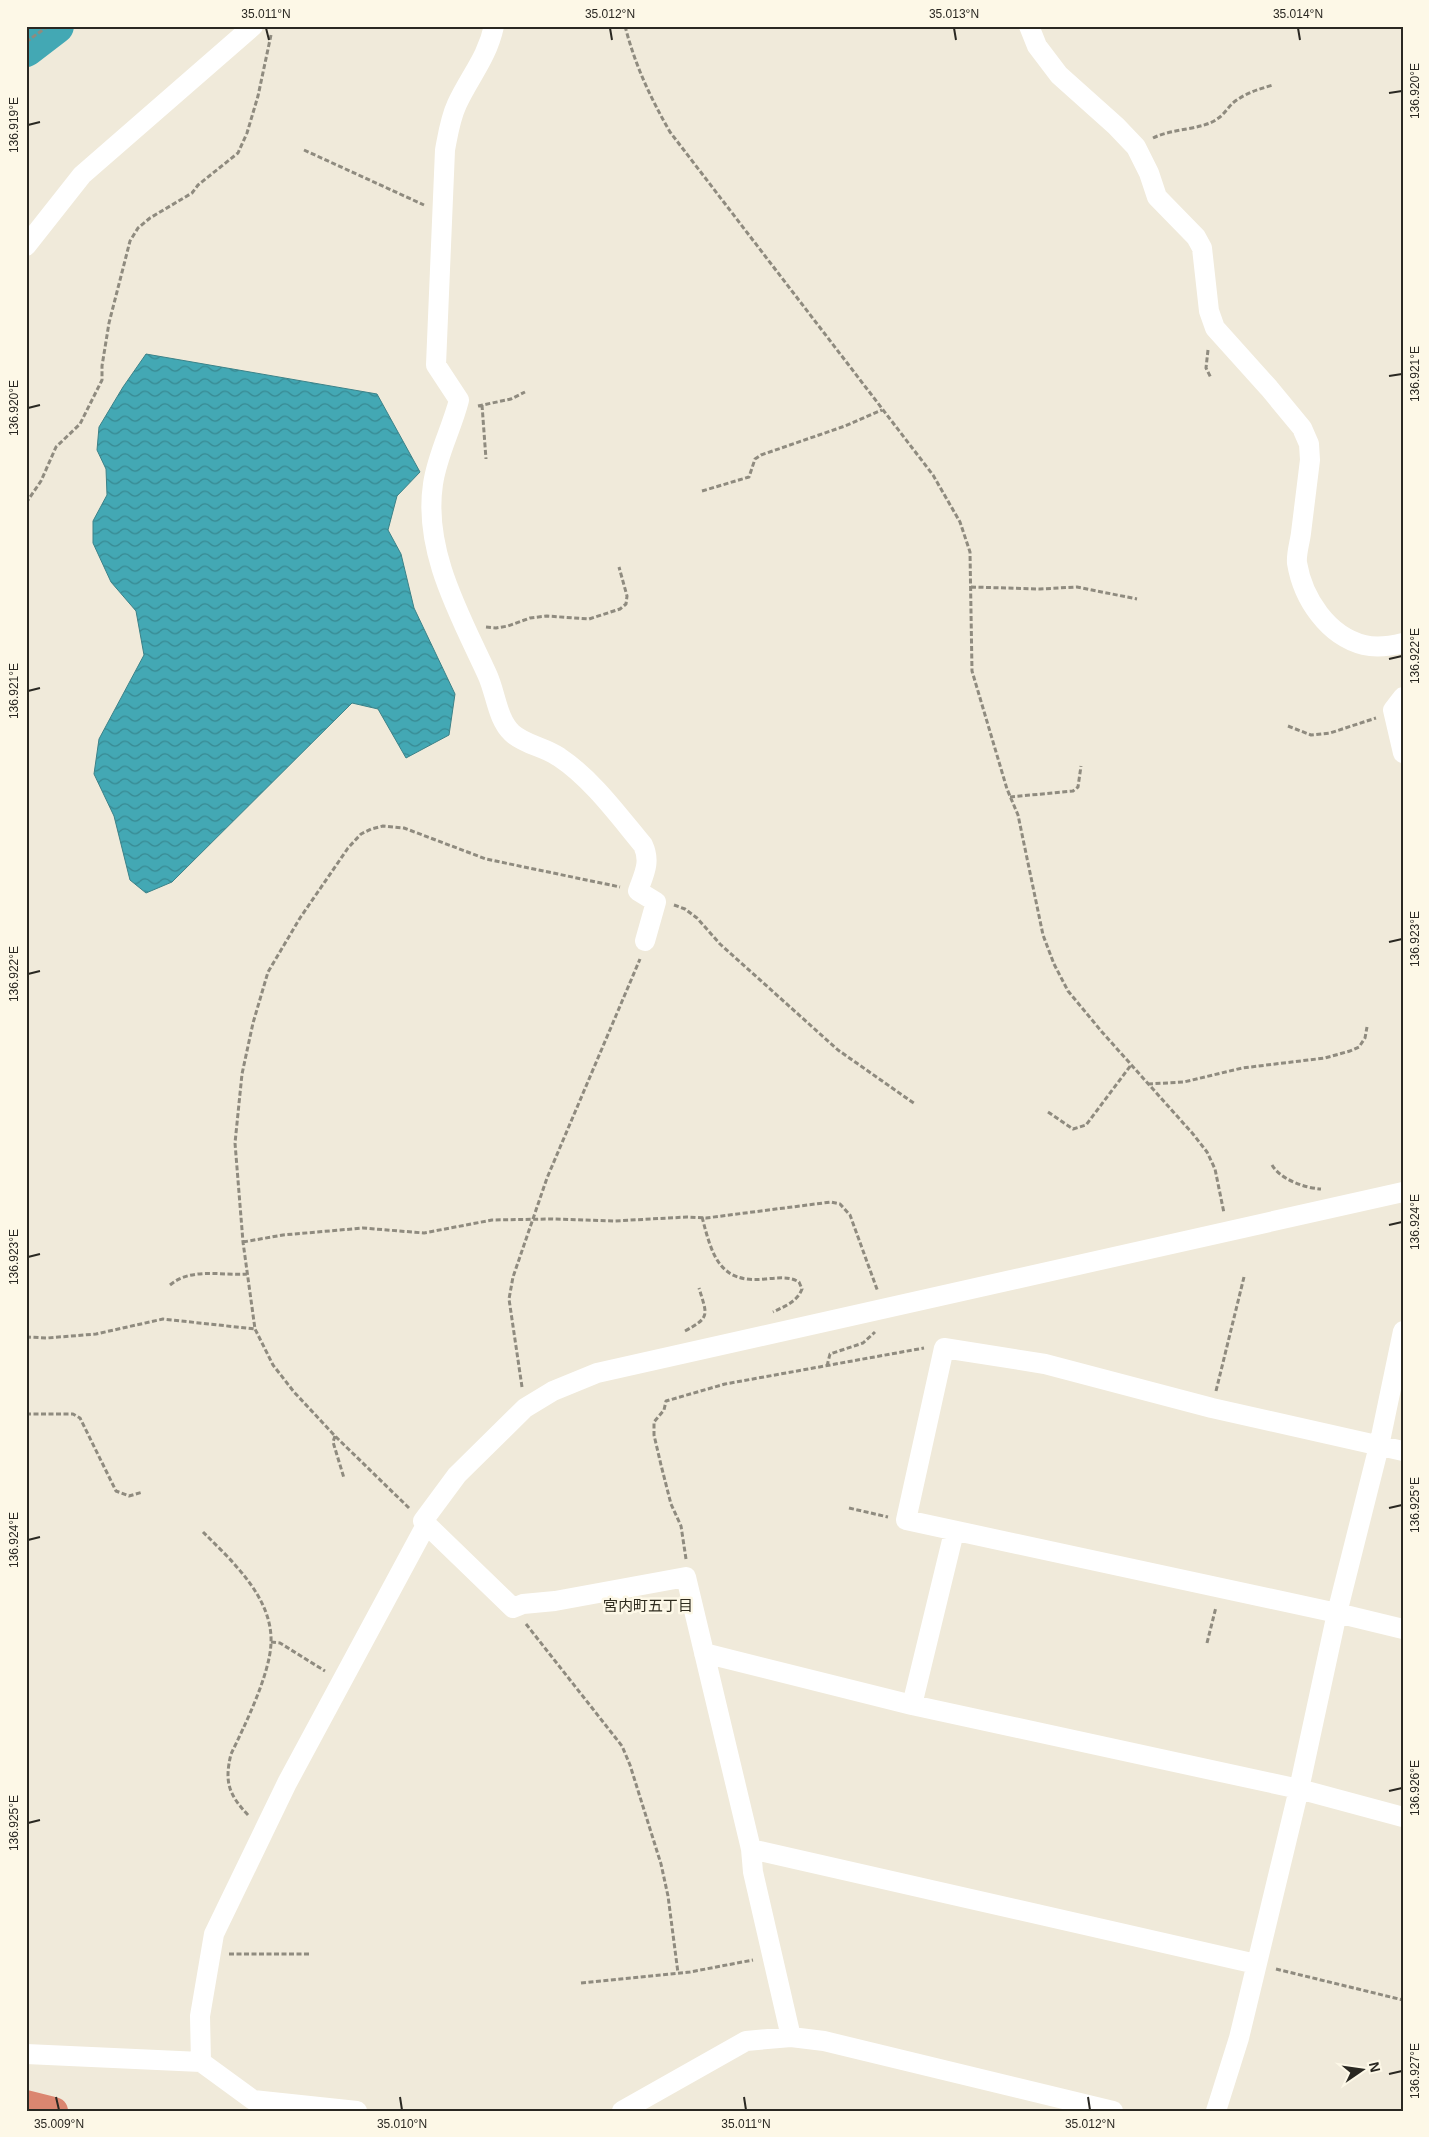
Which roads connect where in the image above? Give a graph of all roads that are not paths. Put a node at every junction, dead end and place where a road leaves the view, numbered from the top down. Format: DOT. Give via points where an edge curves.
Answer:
graph roads {
  1 [pos="253,26"];
  2 [pos="494,26"];
  3 [pos="1029,26"];
  4 [pos="26,246"];
  5 [pos="1403,643"];
  6 [pos="1398,703"];
  7 [pos="1403,753"];
  8 [pos="645,942"];
  9 [pos="1403,1192"];
  10 [pos="1403,1331"];
  11 [pos="1379,1446"];
  12 [pos="1403,1451"];
  13 [pos="424,1523"];
  14 [pos="954,1532"];
  15 [pos="1337,1613"];
  16 [pos="1403,1629"];
  17 [pos="704,1653"];
  18 [pos="912,1705"];
  19 [pos="1299,1789"];
  20 [pos="1403,1817"];
  21 [pos="751,1849"];
  22 [pos="1256,1964"];
  23 [pos="791,2037"];
  24 [pos="26,2054"];
  25 [pos="201,2062"];
  26 [pos="26,2104"];
  27 [pos="253,2105"];
  28 [pos="54,2111"];
  29 [pos="357,2111"];
  30 [pos="622,2111"];
  31 [pos="1113,2111"];
  32 [pos="1216,2111"];
  1 -- 4 [label="street" via="82,175"];
  2 -- 8 [label="street" via="490,44 450,121 445,150 436,365 459,400 433,484 432,520 444,580 490,679 502,720 519,739 559,757 585,779 643,845 648,865 638,891 656,902"];
  3 -- 5 [label="street" via="1037,46 1059,75 1136,147 1157,196 1196,236 1202,248 1209,311 1216,328 1302,428 1309,444 1310,460 1297,562 1304,587 1316,609 1339,634 1365,645"];
  6 -- 7 [label="street"];
  9 -- 13 [label="street" via="597,1373 553,1391 525,1408 458,1475"];
  10 -- 11 [label="street"];
  11 -- 12 [label="street"];
  11 -- 14 [label="street" via="1212,1408 1045,1364 944,1348 906,1520"];
  11 -- 15 [label="street"];
  13 -- 17 [label="street" via="468,1562 512,1608 686,1577"];
  13 -- 25 [label="street" via="288,1783 214,1934 200,2016"];
  14 -- 15 [label="street"];
  14 -- 18 [label="street"];
  15 -- 16 [label="street"];
  15 -- 19 [label="street"];
  17 -- 18 [label="street"];
  17 -- 21 [label="street"];
  18 -- 19 [label="street"];
  19 -- 20 [label="street"];
  19 -- 22 [label="street"];
  21 -- 22 [label="street"];
  21 -- 23 [label="street" via="753,1872"];
  22 -- 32 [label="street" via="1239,2038"];
  23 -- 30 [label="street" via="746,2041"];
  23 -- 31 [label="street" via="824,2041"];
  24 -- 25 [label="street"];
  25 -- 27 [label="street"];
  26 -- 28 [label="highway"];
  27 -- 29 [label="street"];
}
